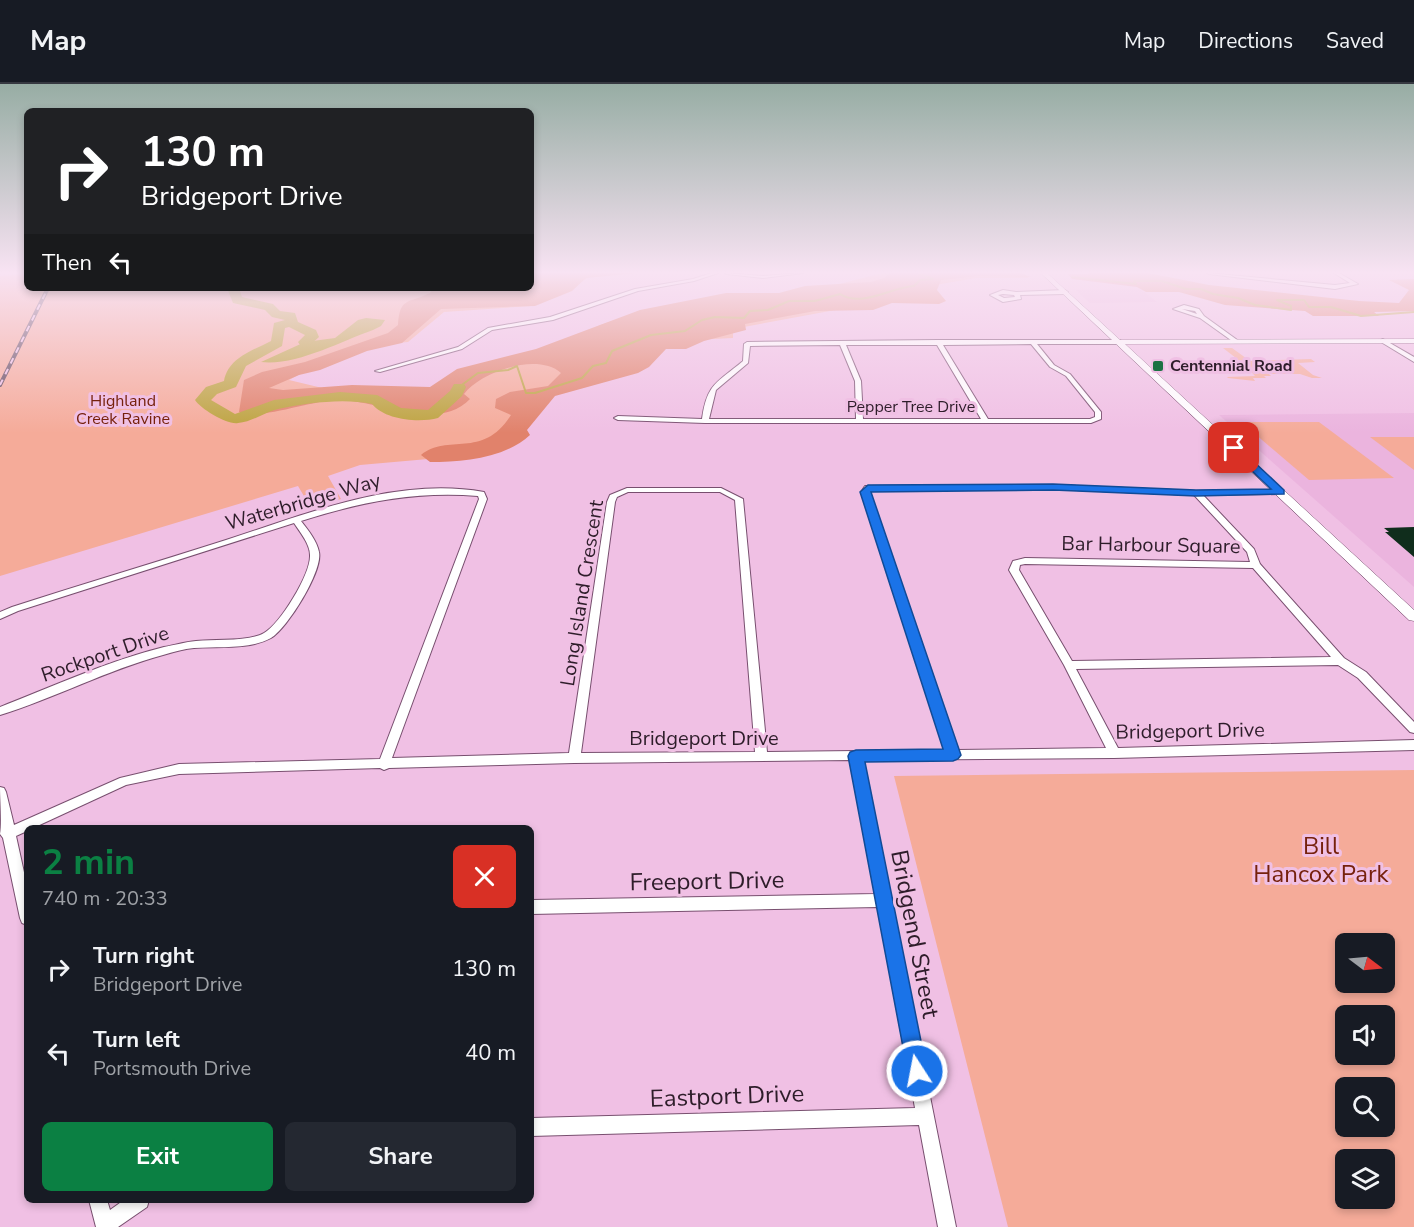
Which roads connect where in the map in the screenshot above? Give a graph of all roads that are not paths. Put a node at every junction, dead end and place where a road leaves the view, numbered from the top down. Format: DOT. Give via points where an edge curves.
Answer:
graph roads {
  1 [pos="501,326"];
  2 [pos="1103,326"];
  3 [pos="1215,326"];
  4 [pos="1383,341"];
  5 [pos="1414,341"];
  6 [pos="938,342"];
  7 [pos="1032,342"];
  8 [pos="1120,342"];
  9 [pos="1237,342"];
  10 [pos="842,343"];
  11 [pos="1414,360"];
  12 [pos="378,371"];
  13 [pos="618,417"];
  14 [pos="860,420"];
  15 [pos="985,420"];
  16 [pos="705,421"];
  17 [pos="1280,492"];
  18 [pos="1196,493"];
  19 [pos="296,520"];
  20 [pos="1256,565"];
  21 [pos="0,616"];
  22 [pos="1414,617"];
  23 [pos="1340,661"];
  24 [pos="1069,665"];
  25 [pos="0,711"];
  26 [pos="1414,729"];
  27 [pos="1414,746"];
  28 [pos="1114,753"];
  29 [pos="953,755"];
  30 [pos="761,756"];
  31 [pos="856,756"];
  32 [pos="574,758"];
  33 [pos="384,765"];
  34 [pos="0,792"];
  35 [pos="28,825"];
  36 [pos="24,827"];
  37 [pos="8,834"];
  38 [pos="884,900"];
  39 [pos="24,905"];
  40 [pos="534,907"];
  41 [pos="925,1116"];
  42 [pos="534,1127"];
  43 [pos="99,1203"];
  44 [pos="136,1203"];
  45 [pos="105,1226"];
  46 [pos="947,1227"];
  1 -- 12 [label="street" via="490,328 459,348"];
  2 -- 8 [label="main road"];
  3 -- 9 [label="street"];
  4 -- 5 [label="main road"];
  4 -- 9 [label="main road"];
  4 -- 11 [label="street"];
  6 -- 7 [label="street"];
  6 -- 10 [label="street"];
  6 -- 15 [label="street"];
  7 -- 8 [label="street"];
  7 -- 15 [label="street, Pepper Tree Drive" via="1052,366 1068,375 1100,418"];
  8 -- 9 [label="main road"];
  8 -- 17 [label="main road"];
  10 -- 14 [label="street" via="858,381"];
  10 -- 16 [label="street" via="747,344 746,362 714,385 708,394"];
  13 -- 16 [label="street, Pepper Tree Drive"];
  14 -- 15 [label="street, Pepper Tree Drive"];
  14 -- 16 [label="street, Pepper Tree Drive"];
  17 -- 18 [label="street"];
  17 -- 22 [label="main road"];
  18 -- 20 [label="street" via="1251,551"];
  18 -- 29 [label="street" via="1053,487 868,488 865,492"];
  19 -- 21 [label="street, Waterbridge Way"];
  19 -- 25 [label="street, Rockport Drive" via="315,554 313,569 269,636 162,650"];
  19 -- 33 [label="street, Waterbridge Way" via="340,506 405,493 467,491 481,494 483,499"];
  20 -- 23 [label="street, Bar Harbour Square"];
  20 -- 24 [label="street, Bar Harbour Square" via="1017,563 1014,570"];
  23 -- 24 [label="street"];
  23 -- 26 [label="street, Bar Harbour Square" via="1362,675"];
  24 -- 28 [label="street, Bar Harbour Square"];
  27 -- 28 [label="street, Bridgeport Drive"];
  28 -- 29 [label="street, Bridgeport Drive"];
  29 -- 31 [label="street, Bridgeport Drive"];
  30 -- 31 [label="street, Bridgeport Drive"];
  30 -- 32 [label="street, Bridgeport Drive"];
  30 -- 32 [label="street, Long Island Crescent" via="739,499 721,490 627,490 614,495 611,502"];
  31 -- 38 [label="street, Bridgend Street"];
  32 -- 33 [label="street, Bridgeport Drive"];
  33 -- 35 [label="street, Bridgeport Drive" via="179,769 124,781"];
  34 -- 37 [label="street"];
  36 -- 37 [label="street, Bridgeport Drive"];
  37 -- 39 [label="street"];
  38 -- 40 [label="street, Freeport Drive"];
  38 -- 41 [label="street, Bridgend Street"];
  41 -- 42 [label="street, Eastport Drive"];
  41 -- 46 [label="street, Bridgend Street"];
  43 -- 45 [label="street"];
  44 -- 45 [label="street"];
}
